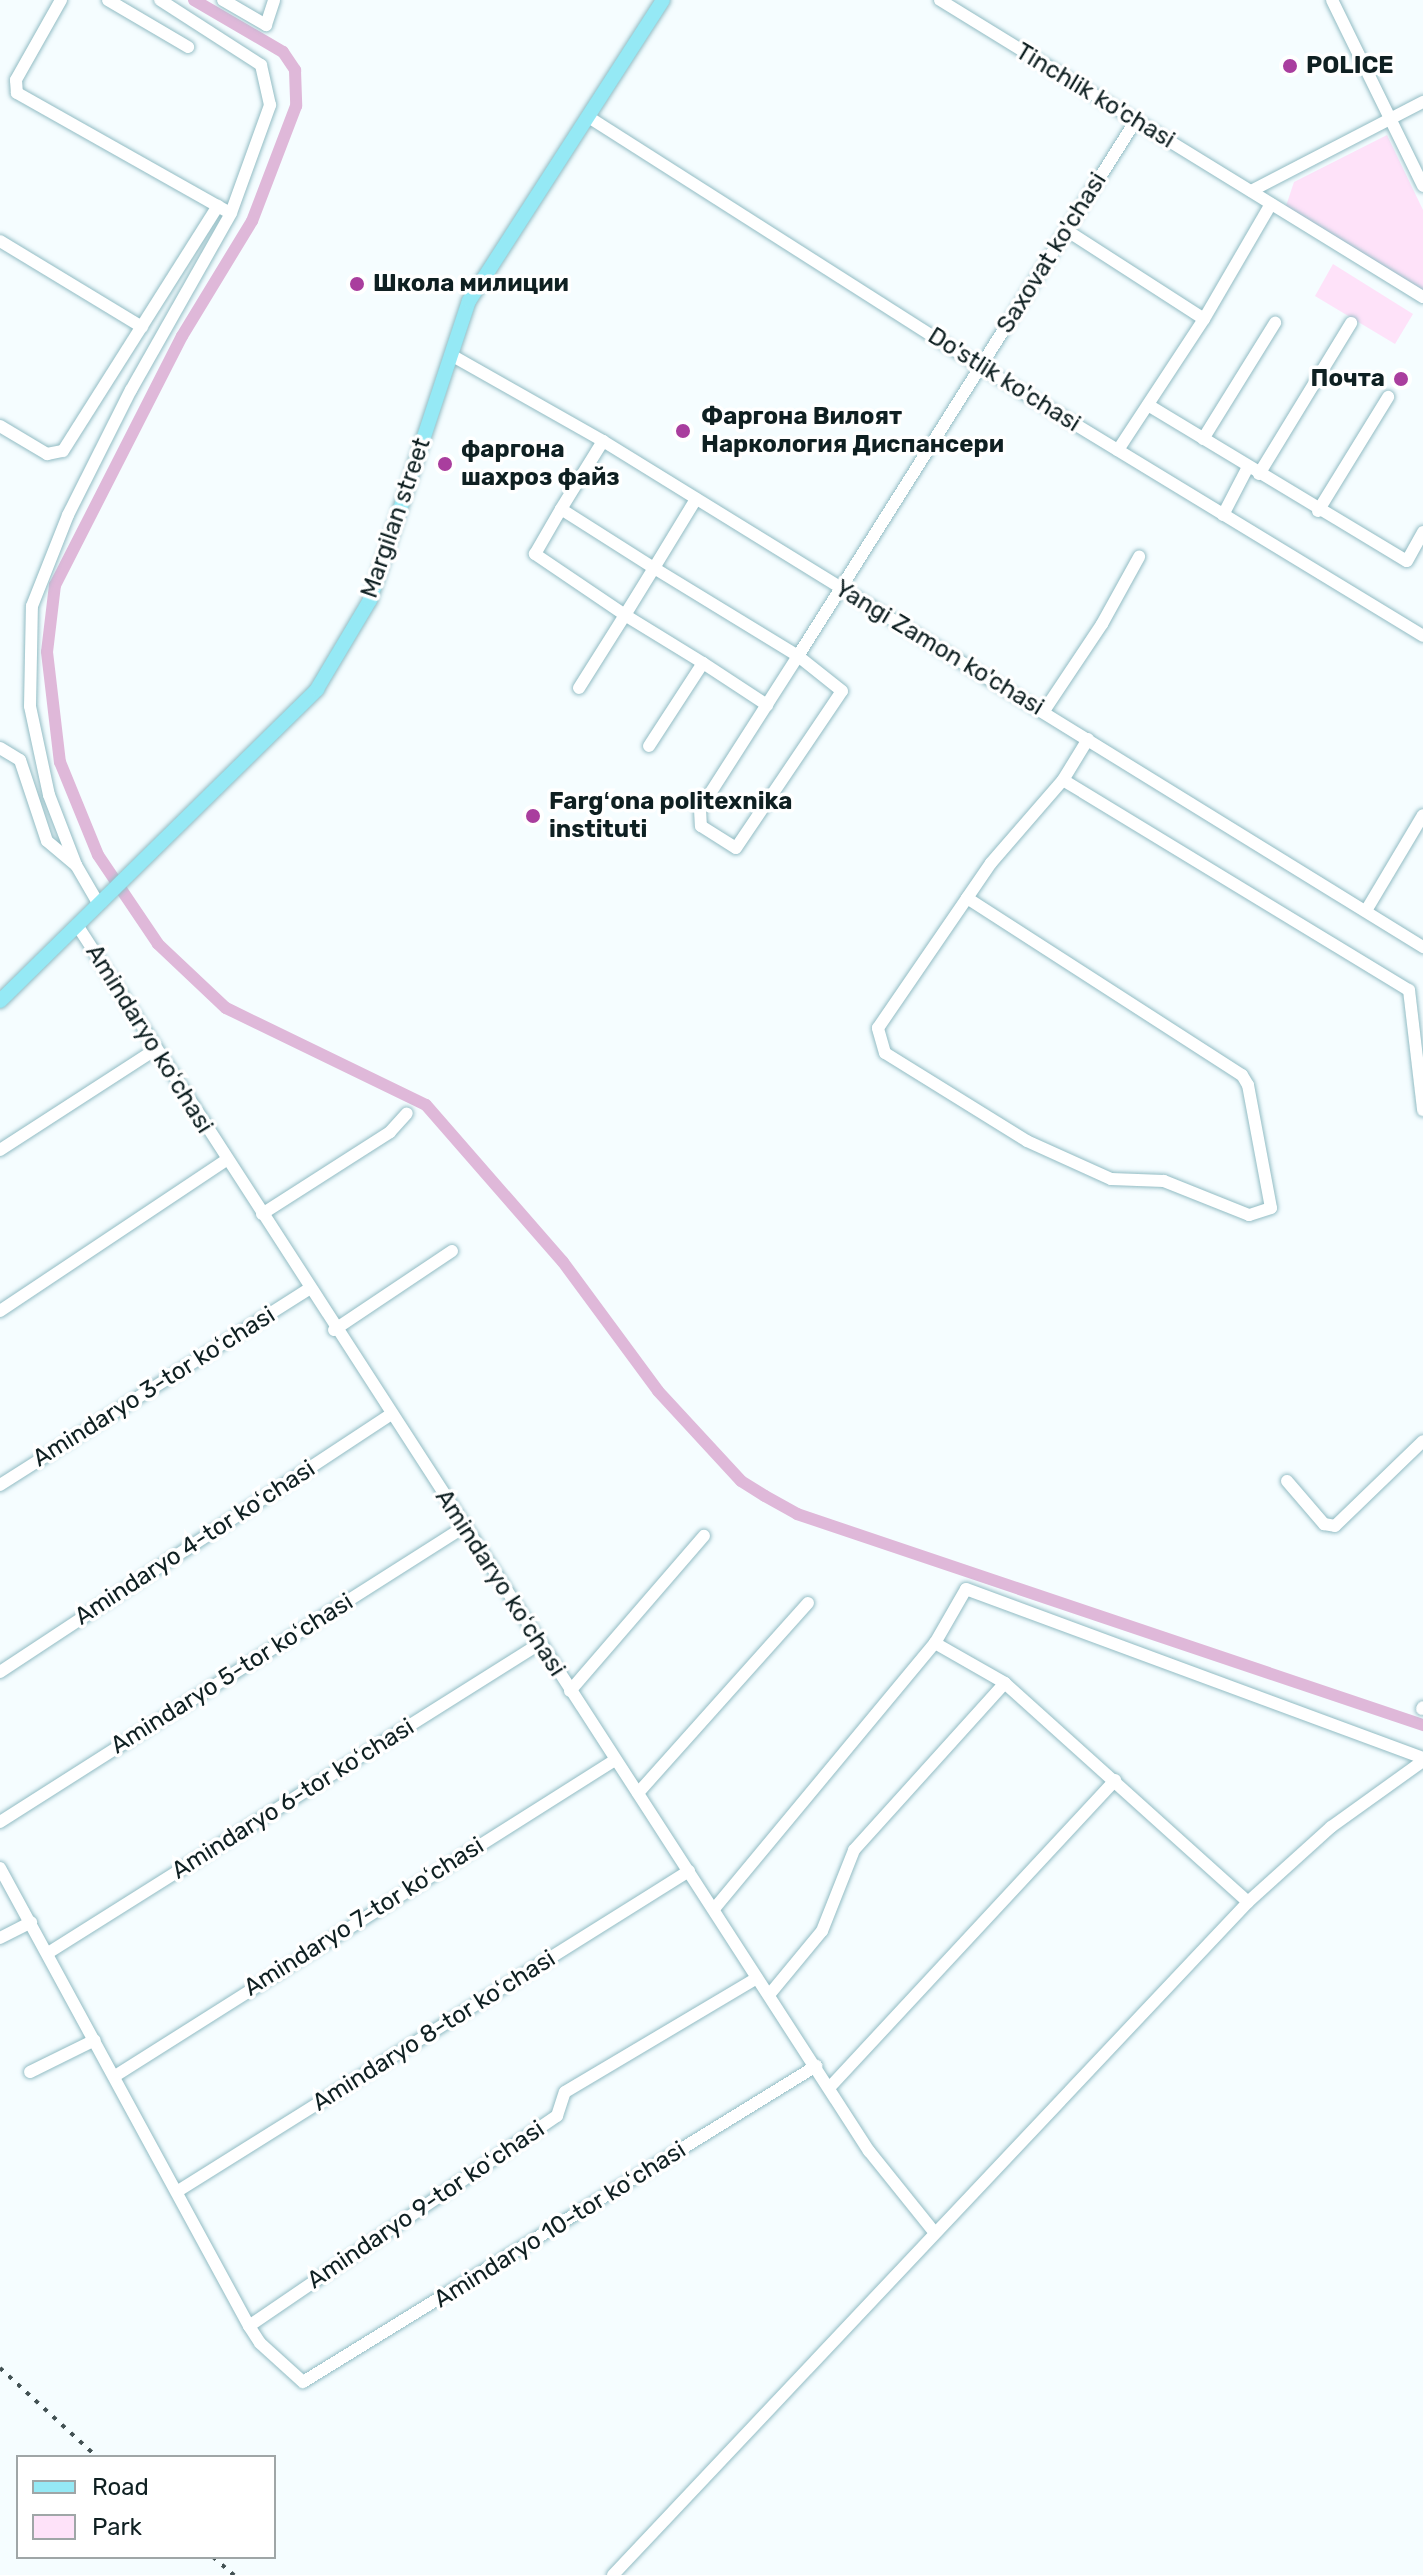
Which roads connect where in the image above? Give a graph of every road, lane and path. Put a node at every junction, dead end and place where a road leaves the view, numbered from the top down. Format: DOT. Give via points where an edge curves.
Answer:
graph roads {
  1 [pos="61,0"];
  2 [pos="108,0"];
  3 [pos="160,0"];
  4 [pos="223,0"];
  5 [pos="274,0"];
  6 [pos="663,0"];
  7 [pos="940,0"];
  8 [pos="1332,0"];
  9 [pos="188,47"];
  10 [pos="1423,102"];
  11 [pos="590,118"];
  12 [pos="1389,119"];
  13 [pos="1136,120"];
  14 [pos="1423,186"];
  15 [pos="1251,191"];
  16 [pos="1271,204"];
  17 [pos="218,206"];
  18 [pos="231,213"];
  19 [pos="1066,230"];
  20 [pos="0,241"];
  21 [pos="1423,297"];
  22 [pos="1204,319"];
  23 [pos="1275,323"];
  24 [pos="1351,323"];
  25 [pos="142,327"];
  26 [pos="451,355"];
  27 [pos="981,367"];
  28 [pos="1388,397"];
  29 [pos="1148,405"];
  30 [pos="0,426"];
  31 [pos="1203,439"];
  32 [pos="603,441"];
  33 [pos="1118,450"];
  34 [pos="1253,471"];
  35 [pos="696,499"];
  36 [pos="561,509"];
  37 [pos="1318,511"];
  38 [pos="1223,515"];
  39 [pos="1423,532"];
  40 [pos="1139,557"];
  41 [pos="654,568"];
  42 [pos="841,589"];
  43 [pos="625,615"];
  44 [pos="1423,636"];
  45 [pos="798,656"];
  46 [pos="703,663"];
  47 [pos="579,688"];
  48 [pos="767,705"];
  49 [pos="1044,711"];
  50 [pos="1088,739"];
  51 [pos="649,746"];
  52 [pos="0,748"];
  53 [pos="1063,780"];
  54 [pos="1423,815"];
  55 [pos="76,865"];
  56 [pos="967,898"];
  57 [pos="102,899"];
  58 [pos="1367,909"];
  59 [pos="77,925"];
  60 [pos="1423,947"];
  61 [pos="0,1001"];
  62 [pos="156,1049"];
  63 [pos="1423,1110"];
  64 [pos="407,1113"];
  65 [pos="0,1150"];
  66 [pos="226,1160"];
  67 [pos="262,1214"];
  68 [pos="452,1251"];
  69 [pos="309,1289"];
  70 [pos="0,1311"];
  71 [pos="334,1330"];
  72 [pos="390,1415"];
  73 [pos="1423,1441"];
  74 [pos="1287,1481"];
  75 [pos="0,1485"];
  76 [pos="464,1527"];
  77 [pos="704,1536"];
  78 [pos="808,1603"];
  79 [pos="935,1643"];
  80 [pos="539,1644"];
  81 [pos="0,1672"];
  82 [pos="1005,1683"];
  83 [pos="570,1691"];
  84 [pos="1423,1759"];
  85 [pos="615,1760"];
  86 [pos="1115,1780"];
  87 [pos="638,1793"];
  88 [pos="0,1822"];
  89 [pos="0,1868"];
  90 [pos="689,1871"];
  91 [pos="1248,1902"];
  92 [pos="714,1909"];
  93 [pos="31,1922"];
  94 [pos="0,1938"];
  95 [pos="48,1953"];
  96 [pos="757,1978"];
  97 [pos="769,1995"];
  98 [pos="95,2040"];
  99 [pos="816,2066"];
  100 [pos="30,2072"];
  101 [pos="115,2076"];
  102 [pos="830,2087"];
  103 [pos="178,2191"];
  104 [pos="935,2233"];
  105 [pos="249,2326"];
  106 [pos="613,2575"];
  1 -- 17 [label="street" via="16,80 17,93"];
  2 -- 9 [label="street"];
  3 -- 18 [label="street" via="240,47 261,65 270,87 270,105"];
  4 -- 5 [label="street" via="266,25"];
  6 -- 11 [label="main road, Margilan street"];
  7 -- 13 [label="street, Tinchlik ko'chasi"];
  8 -- 12 [label="street"];
  10 -- 12 [label="street"];
  11 -- 26 [label="main road, Margilan street" via="469,301"];
  11 -- 27 [label="street, Do'stlik ko'chasi"];
  12 -- 14 [label="street"];
  12 -- 15 [label="street"];
  13 -- 15 [label="street, Tinchlik ko'chasi"];
  13 -- 19 [label="street, Saxovat ko'chasi"];
  15 -- 16 [label="street, Tinchlik ko'chasi"];
  16 -- 21 [label="street, Tinchlik ko'chasi"];
  16 -- 22 [label="street"];
  17 -- 18 [label="street"];
  17 -- 25 [label="street"];
  18 -- 55 [label="street" via="131,390 68,515 32,606 30,706 49,795"];
  19 -- 22 [label="street"];
  19 -- 27 [label="street, Saxovat ko'chasi"];
  20 -- 25 [label="street"];
  22 -- 29 [label="street"];
  23 -- 31 [label="street"];
  24 -- 34 [label="street"];
  25 -- 30 [label="street" via="63,451 47,454"];
  26 -- 32 [label="street, Yangi Zamon ko'chasi"];
  26 -- 57 [label="main road, Margilan street" via="370,600 317,689"];
  27 -- 33 [label="street, Do'stlik ko'chasi"];
  27 -- 42 [label="street, Saxovat ko'chasi"];
  28 -- 37 [label="street"];
  29 -- 31 [label="street"];
  29 -- 33 [label="street"];
  31 -- 34 [label="street"];
  32 -- 35 [label="street, Yangi Zamon ko'chasi"];
  32 -- 36 [label="street"];
  33 -- 38 [label="street, Do'stlik ko'chasi"];
  34 -- 37 [label="street"];
  34 -- 38 [label="street"];
  35 -- 41 [label="street"];
  35 -- 42 [label="street, Yangi Zamon ko'chasi"];
  36 -- 41 [label="street"];
  36 -- 43 [label="street" via="535,554"];
  37 -- 39 [label="street" via="1407,561"];
  38 -- 44 [label="street, Do'stlik ko'chasi"];
  40 -- 49 [label="street"];
  41 -- 43 [label="street"];
  41 -- 45 [label="street"];
  42 -- 45 [label="street, Saxovat ko'chasi"];
  42 -- 49 [label="street, Yangi Zamon ko'chasi"];
  43 -- 46 [label="street"];
  43 -- 47 [label="street"];
  45 -- 48 [label="street, Saxovat ko'chasi"];
  45 -- 48 [label="street, Saxovat ko'chasi" via="842,691 736,848 697,820"];
  46 -- 48 [label="street"];
  46 -- 51 [label="street"];
  49 -- 50 [label="street, Yangi Zamon ko'chasi"];
  50 -- 53 [label="street"];
  50 -- 58 [label="street, Yangi Zamon ko'chasi"];
  52 -- 55 [label="street" via="20,760 47,841"];
  53 -- 56 [label="street"];
  53 -- 63 [label="street" via="1409,990"];
  54 -- 58 [label="street"];
  55 -- 57 [label="street"];
  56 -- 56 [label="street" via="878,1028 885,1053 1027,1141 1111,1179 1164,1181 1249,1215 1271,1208 1242,1075"];
  57 -- 59 [label="main road, Margilan street"];
  58 -- 60 [label="street, Yangi Zamon ko'chasi"];
  59 -- 61 [label="main road, Margilan street"];
  59 -- 62 [label="street, Amindaryo koʻchasi"];
  62 -- 65 [label="street"];
  62 -- 66 [label="street, Amindaryo koʻchasi"];
  64 -- 67 [label="street" via="390,1132"];
  66 -- 67 [label="street, Amindaryo koʻchasi"];
  66 -- 70 [label="street"];
  67 -- 69 [label="street, Amindaryo koʻchasi"];
  68 -- 71 [label="street"];
  69 -- 71 [label="street, Amindaryo koʻchasi"];
  69 -- 75 [label="street, Amindaryo 3-tor koʻchasi"];
  71 -- 72 [label="street, Amindaryo koʻchasi"];
  72 -- 76 [label="street, Amindaryo koʻchasi"];
  72 -- 81 [label="street, Amindaryo 4-tor koʻchasi"];
  73 -- 74 [label="street" via="1335,1526 1324,1524"];
  76 -- 80 [label="street, Amindaryo koʻchasi"];
  76 -- 88 [label="street, Amindaryo 5-tor koʻchasi"];
  77 -- 83 [label="street"];
  78 -- 87 [label="street"];
  79 -- 82 [label="street"];
  79 -- 84 [label="street" via="966,1589"];
  79 -- 92 [label="street"];
  80 -- 83 [label="street, Amindaryo koʻchasi"];
  80 -- 95 [label="street, Amindaryo 6-tor koʻchasi"];
  82 -- 86 [label="street"];
  82 -- 97 [label="street" via="854,1850 822,1931"];
  83 -- 85 [label="street, Amindaryo koʻchasi"];
  84 -- 91 [label="street" via="1331,1827"];
  85 -- 87 [label="street, Amindaryo koʻchasi"];
  85 -- 101 [label="street, Amindaryo 7-tor koʻchasi"];
  86 -- 91 [label="street"];
  86 -- 102 [label="street"];
  87 -- 90 [label="street, Amindaryo koʻchasi"];
  89 -- 93 [label="street"];
  90 -- 92 [label="street, Amindaryo koʻchasi"];
  90 -- 103 [label="street, Amindaryo 8-tor koʻchasi"];
  91 -- 104 [label="street"];
  92 -- 96 [label="street, Amindaryo koʻchasi"];
  93 -- 94 [label="street"];
  93 -- 95 [label="street"];
  95 -- 98 [label="street"];
  96 -- 97 [label="street, Amindaryo koʻchasi"];
  96 -- 105 [label="street, Amindaryo 9-tor koʻchasi" via="565,2092 557,2116"];
  97 -- 99 [label="street, Amindaryo koʻchasi"];
  98 -- 100 [label="street"];
  98 -- 101 [label="street"];
  99 -- 102 [label="street, Amindaryo koʻchasi"];
  99 -- 105 [label="street, Amindaryo 10-tor koʻchasi" via="303,2382"];
  101 -- 103 [label="street"];
  102 -- 104 [label="street, Amindaryo koʻchasi" via="869,2151"];
  103 -- 105 [label="street"];
  104 -- 106 [label="street"];
}
